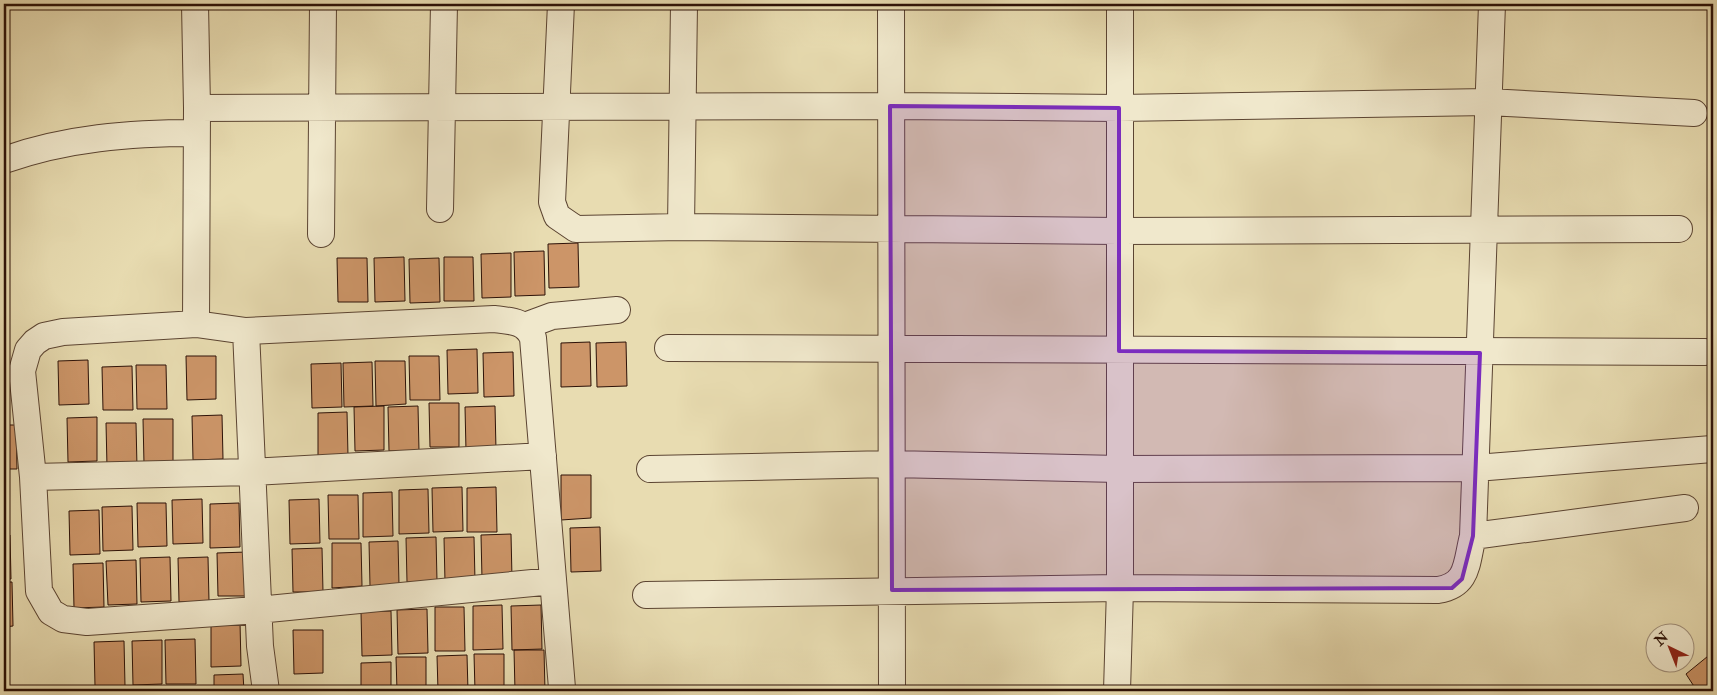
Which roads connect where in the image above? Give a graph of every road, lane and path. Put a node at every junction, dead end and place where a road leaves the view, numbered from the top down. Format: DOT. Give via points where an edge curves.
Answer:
graph roads {
  1 [pos="195,4"];
  2 [pos="323,4"];
  3 [pos="444,4"];
  4 [pos="561,4"];
  5 [pos="684,4"];
  6 [pos="891,4"];
  7 [pos="1120,4"];
  8 [pos="1492,4"];
  9 [pos="1488,102"];
  10 [pos="890,106"];
  11 [pos="442,107"];
  12 [pos="683,107"];
  13 [pos="322,108"];
  14 [pos="554,108"];
  15 [pos="1119,108"];
  16 [pos="1694,113"];
  17 [pos="197,120"];
  18 [pos="4,160"];
  19 [pos="440,210"];
  20 [pos="681,227"];
  21 [pos="890,229"];
  22 [pos="1484,229"];
  23 [pos="1679,229"];
  24 [pos="1118,231"];
  25 [pos="321,234"];
  26 [pos="617,310"];
  27 [pos="196,324"];
  28 [pos="526,326"];
  29 [pos="246,331"];
  30 [pos="668,348"];
  31 [pos="890,349"];
  32 [pos="1119,351"];
  33 [pos="1705,352"];
  34 [pos="1480,353"];
  35 [pos="13,372"];
  36 [pos="1712,449"];
  37 [pos="543,456"];
  38 [pos="891,464"];
  39 [pos="1476,468"];
  40 [pos="650,469"];
  41 [pos="1119,469"];
  42 [pos="252,472"];
  43 [pos="33,477"];
  44 [pos="1685,508"];
  45 [pos="1473,536"];
  46 [pos="553,582"];
  47 [pos="1120,588"];
  48 [pos="892,590"];
  49 [pos="646,595"];
  50 [pos="258,610"];
  51 [pos="266,691"];
  52 [pos="561,691"];
  53 [pos="892,691"];
  54 [pos="1117,691"];
  1 -- 17 [label="street"];
  2 -- 13 [label="street"];
  3 -- 11 [label="street"];
  4 -- 14 [label="street"];
  5 -- 12 [label="street"];
  6 -- 10 [label="street"];
  7 -- 15 [label="street"];
  8 -- 9 [label="street"];
  9 -- 15 [label="street"];
  9 -- 16 [label="street"];
  9 -- 22 [label="street"];
  10 -- 12 [label="street"];
  10 -- 15 [label="street"];
  10 -- 21 [label="street"];
  11 -- 13 [label="street"];
  11 -- 14 [label="street"];
  11 -- 19 [label="street"];
  12 -- 14 [label="street"];
  12 -- 20 [label="street"];
  13 -- 17 [label="street"];
  13 -- 25 [label="street"];
  14 -- 20 [label="street" via="552,202 557,216 576,228"];
  15 -- 24 [label="street"];
  17 -- 18 [label="street" via="69,142"];
  17 -- 27 [label="street"];
  20 -- 21 [label="street"];
  21 -- 24 [label="street"];
  21 -- 31 [label="street"];
  22 -- 23 [label="street"];
  22 -- 24 [label="street"];
  22 -- 34 [label="street"];
  24 -- 32 [label="street"];
  26 -- 28 [label="street" via="552,316"];
  27 -- 29 [label="street"];
  27 -- 35 [label="street" via="44,336 34,342"];
  28 -- 29 [label="street" via="494,318"];
  28 -- 37 [label="street" via="533,338"];
  29 -- 42 [label="street"];
  30 -- 31 [label="street"];
  31 -- 32 [label="street"];
  31 -- 38 [label="street"];
  32 -- 34 [label="street"];
  32 -- 41 [label="street"];
  33 -- 34 [label="street"];
  34 -- 39 [label="street"];
  35 -- 43 [label="street"];
  36 -- 39 [label="street"];
  37 -- 42 [label="street"];
  37 -- 46 [label="street"];
  38 -- 40 [label="street"];
  38 -- 41 [label="street"];
  38 -- 48 [label="street"];
  39 -- 41 [label="street"];
  39 -- 45 [label="street"];
  41 -- 47 [label="street"];
  42 -- 43 [label="street"];
  42 -- 50 [label="street"];
  43 -- 50 [label="street" via="39,591 51,612 64,619 87,622"];
  44 -- 45 [label="street"];
  45 -- 47 [label="street" via="1462,579 1452,588"];
  46 -- 50 [label="street"];
  46 -- 52 [label="street"];
  47 -- 48 [label="street"];
  47 -- 54 [label="street"];
  48 -- 49 [label="street"];
  48 -- 53 [label="street"];
  50 -- 51 [label="street"];
}
